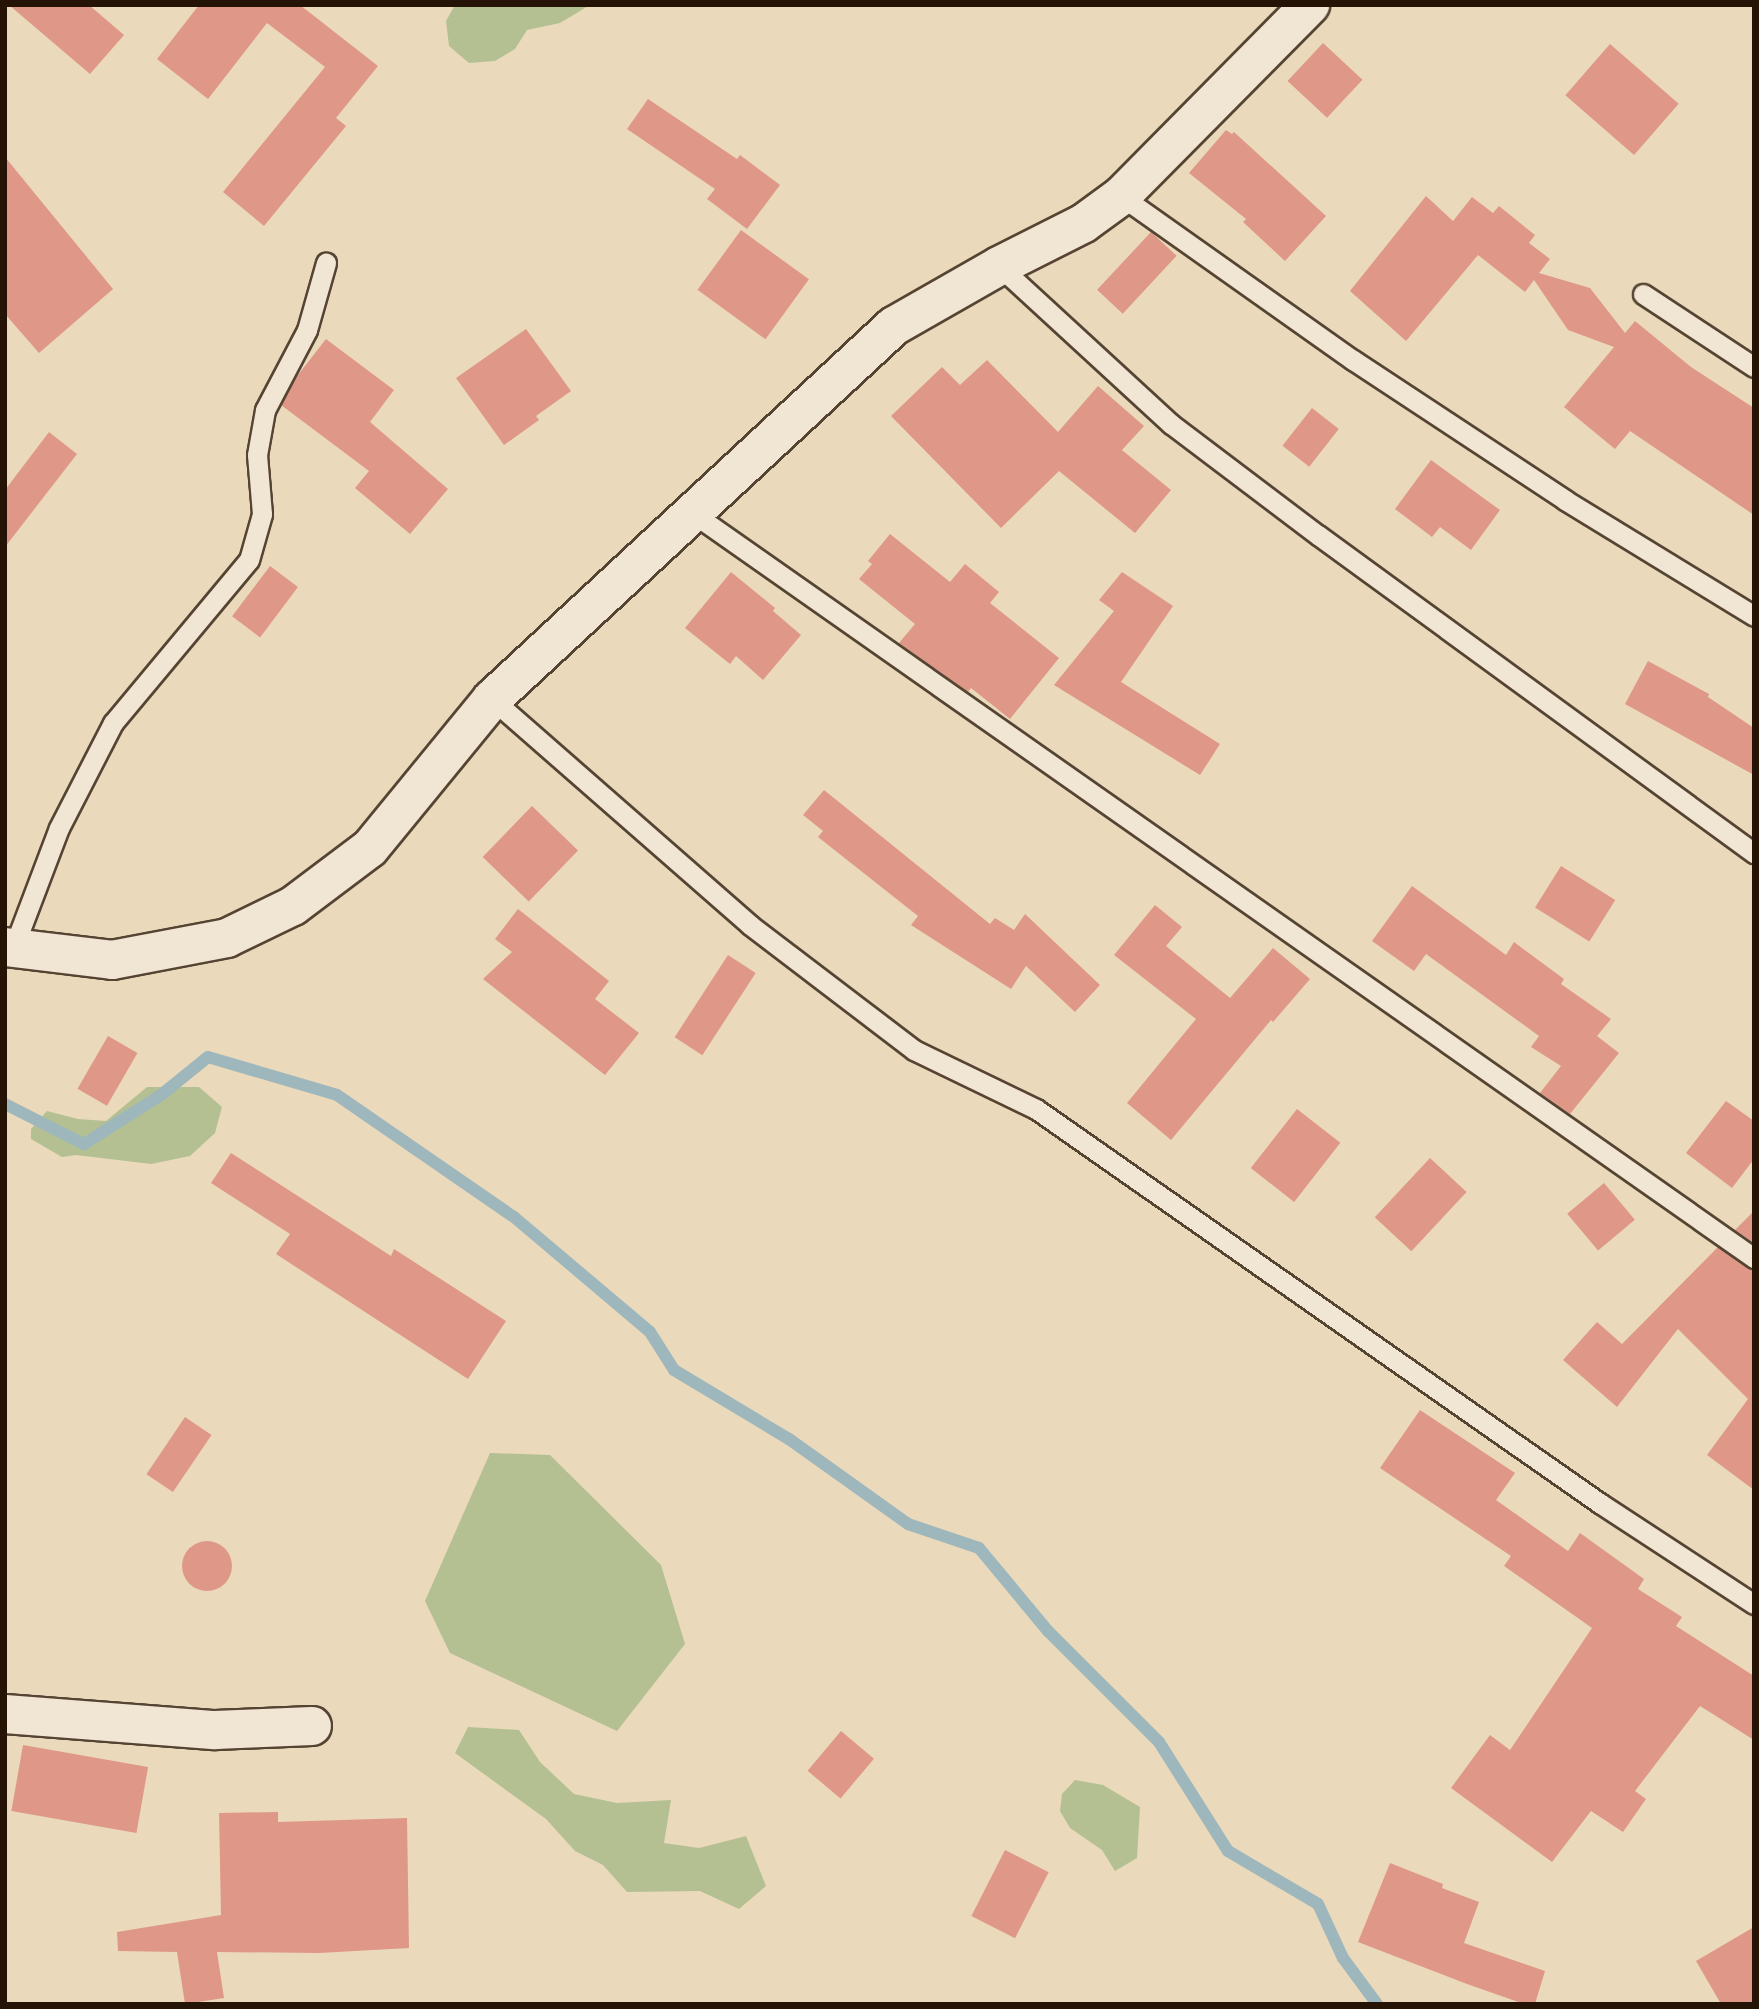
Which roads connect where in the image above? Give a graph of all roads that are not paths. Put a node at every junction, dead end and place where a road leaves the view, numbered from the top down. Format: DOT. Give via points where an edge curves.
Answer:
graph roads {
  1 [pos="1310,5"];
  2 [pos="1121,196"];
  3 [pos="326,263"];
  4 [pos="999,266"];
  5 [pos="1643,294"];
  6 [pos="1754,366"];
  7 [pos="691,512"];
  8 [pos="1754,616"];
  9 [pos="492,699"];
  10 [pos="1754,853"];
  11 [pos="9,948"];
  12 [pos="1754,1258"];
  13 [pos="1754,1604"];
  14 [pos="5,1714"];
  15 [pos="312,1726"];
  1 -- 2 [label="street"];
  2 -- 4 [label="street" via="1084,223"];
  2 -- 8 [label="lane" via="1420,404"];
  3 -- 11 [label="lane" via="307,330 265,410 257,455 262,514 249,560 113,723 59,828"];
  4 -- 7 [label="street" via="894,326"];
  4 -- 10 [label="lane" via="1171,424"];
  5 -- 6 [label="lane"];
  7 -- 9 [label="street"];
  7 -- 12 [label="lane"];
  9 -- 11 [label="street" via="370,848 293,906 227,938 111,960"];
  9 -- 13 [label="lane" via="750,925 903,1043 1036,1109 1601,1504"];
  14 -- 15 [label="street" via="215,1730"];
}
